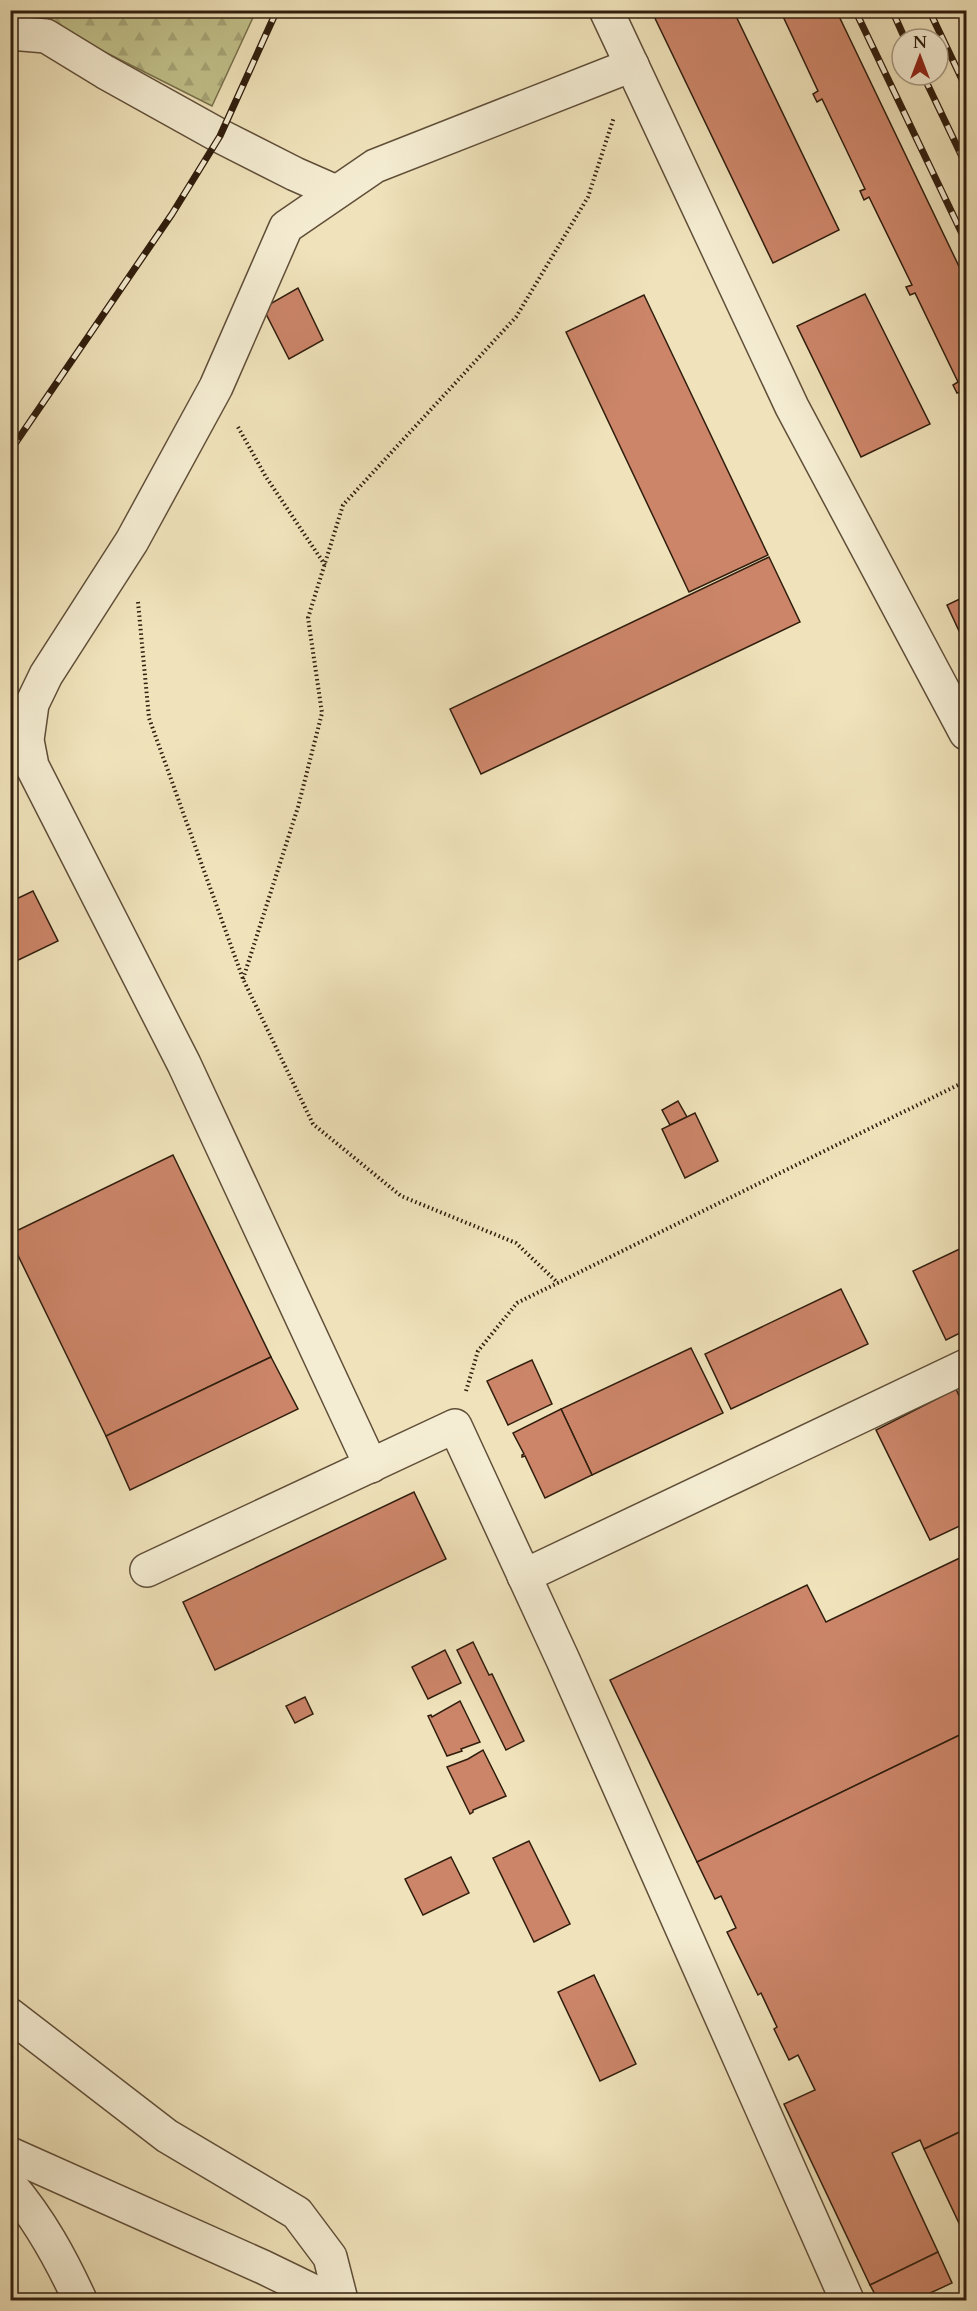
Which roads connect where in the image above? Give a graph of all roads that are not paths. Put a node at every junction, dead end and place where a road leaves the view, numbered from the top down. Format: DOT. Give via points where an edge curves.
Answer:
graph roads {
  1 [pos="606,10"];
  2 [pos="10,33"];
  3 [pos="632,65"];
  4 [pos="336,192"];
  5 [pos="966,733"];
  6 [pos="966,1366"];
  7 [pos="371,1466"];
  8 [pos="147,1570"];
  9 [pos="524,1576"];
  10 [pos="10,2016"];
  11 [pos="10,2154"];
  12 [pos="10,2185"];
  13 [pos="80,2301"];
  14 [pos="331,2301"];
  15 [pos="341,2301"];
  16 [pos="847,2301"];
  1 -- 3 [label="street"];
  2 -- 4 [label="street" via="46,36 199,125"];
  3 -- 4 [label="street" via="375,166"];
  3 -- 5 [label="street" via="792,407"];
  4 -- 7 [label="street" via="286,227 216,387 132,541 46,675 32,704 27,740 32,766 184,1064"];
  6 -- 9 [label="street"];
  7 -- 8 [label="street"];
  7 -- 9 [label="street" via="455,1426"];
  9 -- 16 [label="street"];
  10 -- 15 [label="street" via="167,2136 297,2213 330,2257"];
  11 -- 14 [label="street"];
  12 -- 13 [label="street" via="30,2208 63,2263"];
}
